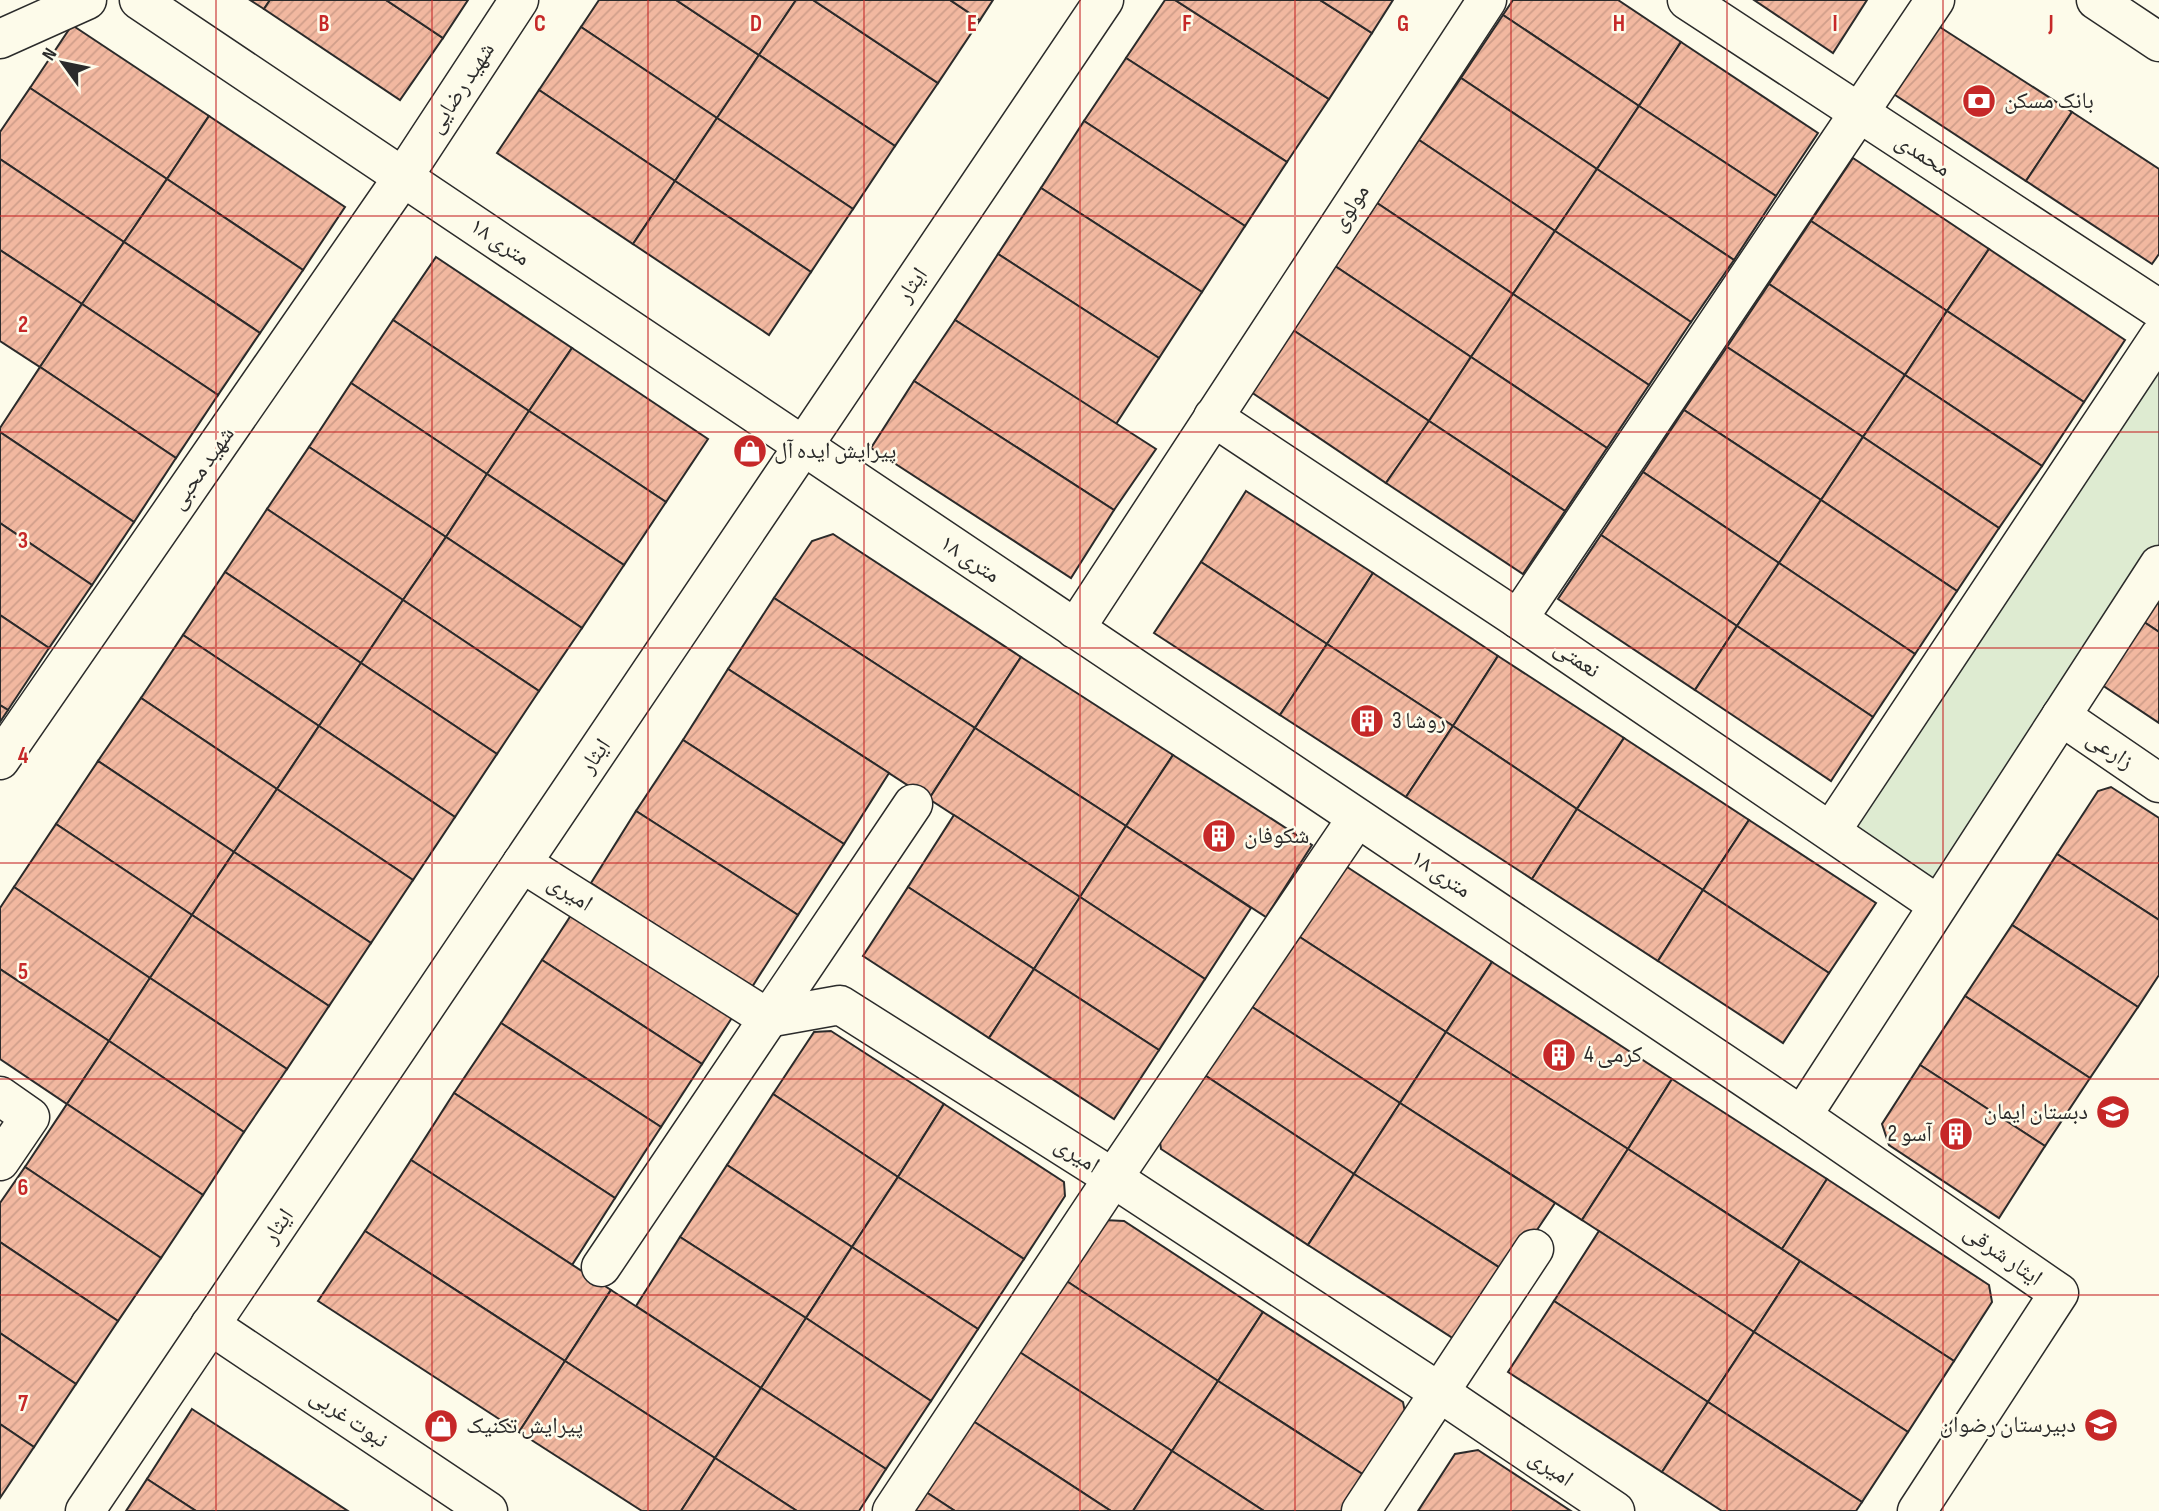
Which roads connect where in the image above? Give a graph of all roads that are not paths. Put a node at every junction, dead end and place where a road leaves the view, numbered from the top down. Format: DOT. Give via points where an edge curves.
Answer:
graph roads {
  1 [pos="87,0"];
  2 [pos="139,0"];
  3 [pos="520,0"];
  4 [pos="1104,0"];
  5 [pos="1487,0"];
  6 [pos="1687,0"];
  7 [pos="1935,0"];
  8 [pos="2096,0"];
  9 [pos="0,39"];
  10 [pos="2159,42"];
  11 [pos="1858,112"];
  12 [pos="403,177"];
  13 [pos="2159,309"];
  14 [pos="2159,337"];
  15 [pos="1213,416"];
  16 [pos="803,447"];
  17 [pos="2159,565"];
  18 [pos="1518,618"];
  19 [pos="1075,629"];
  20 [pos="2061,716"];
  21 [pos="0,760"];
  22 [pos="2159,783"];
  23 [pos="912,804"];
  24 [pos="1357,818"];
  25 [pos="1831,831"];
  26 [pos="522,863"];
  27 [pos="1938,905"];
  28 [pos="767,1018"];
  29 [pos="0,1096"];
  30 [pos="1802,1116"];
  31 [pos="0,1161"];
  32 [pos="1113,1178"];
  33 [pos="1534,1249"];
  34 [pos="601,1267"];
  35 [pos="210,1325"];
  36 [pos="1439,1392"];
  37 [pos="85,1511"];
  38 [pos="488,1511"];
  39 [pos="892,1511"];
  40 [pos="1361,1511"];
  41 [pos="1615,1511"];
  42 [pos="1917,1511"];
  1 -- 9 [label="street"];
  2 -- 12 [label="street, ۱۸ متری"];
  3 -- 12 [label="street, شهید رضایی"];
  4 -- 16 [label="street, ایثار"];
  5 -- 15 [label="street, مولوی"];
  6 -- 11 [label="street, محمدی"];
  7 -- 11 [label="street"];
  8 -- 10 [label="street"];
  11 -- 13 [label="street, محمدی"];
  11 -- 18 [label="street"];
  12 -- 16 [label="street, ۱۸ متری"];
  12 -- 21 [label="street, شهید محبی"];
  14 -- 25 [label="street"];
  15 -- 18 [label="street, نعمتی"];
  15 -- 19 [label="street, مولوی"];
  16 -- 19 [label="street, ۱۸ متری"];
  16 -- 26 [label="street, ایثار"];
  17 -- 20 [label="street"];
  18 -- 25 [label="street, نعمتی"];
  19 -- 24 [label="street, ۱۸ متری"];
  20 -- 22 [label="street, زارعی"];
  20 -- 27 [label="street"];
  23 -- 28 [label="street"];
  24 -- 30 [label="street, ۱۸ متری"];
  24 -- 32 [label="street"];
  25 -- 27 [label="street, نعمتی"];
  26 -- 28 [label="street, امیری"];
  26 -- 35 [label="street, ایثار"];
  27 -- 30 [label="street"];
  28 -- 32 [label="street, امیری" via="840,1005"];
  28 -- 34 [label="street"];
  29 -- 31 [label="street" via="30,1117"];
  30 -- 42 [label="street, ایثار شرقی" via="2059,1293"];
  32 -- 36 [label="street, امیری"];
  32 -- 39 [label="street"];
  33 -- 36 [label="street"];
  35 -- 37 [label="street, ایثار"];
  35 -- 38 [label="street, نبوت غربی"];
  36 -- 40 [label="street"];
  36 -- 41 [label="street, امیری"];
}
